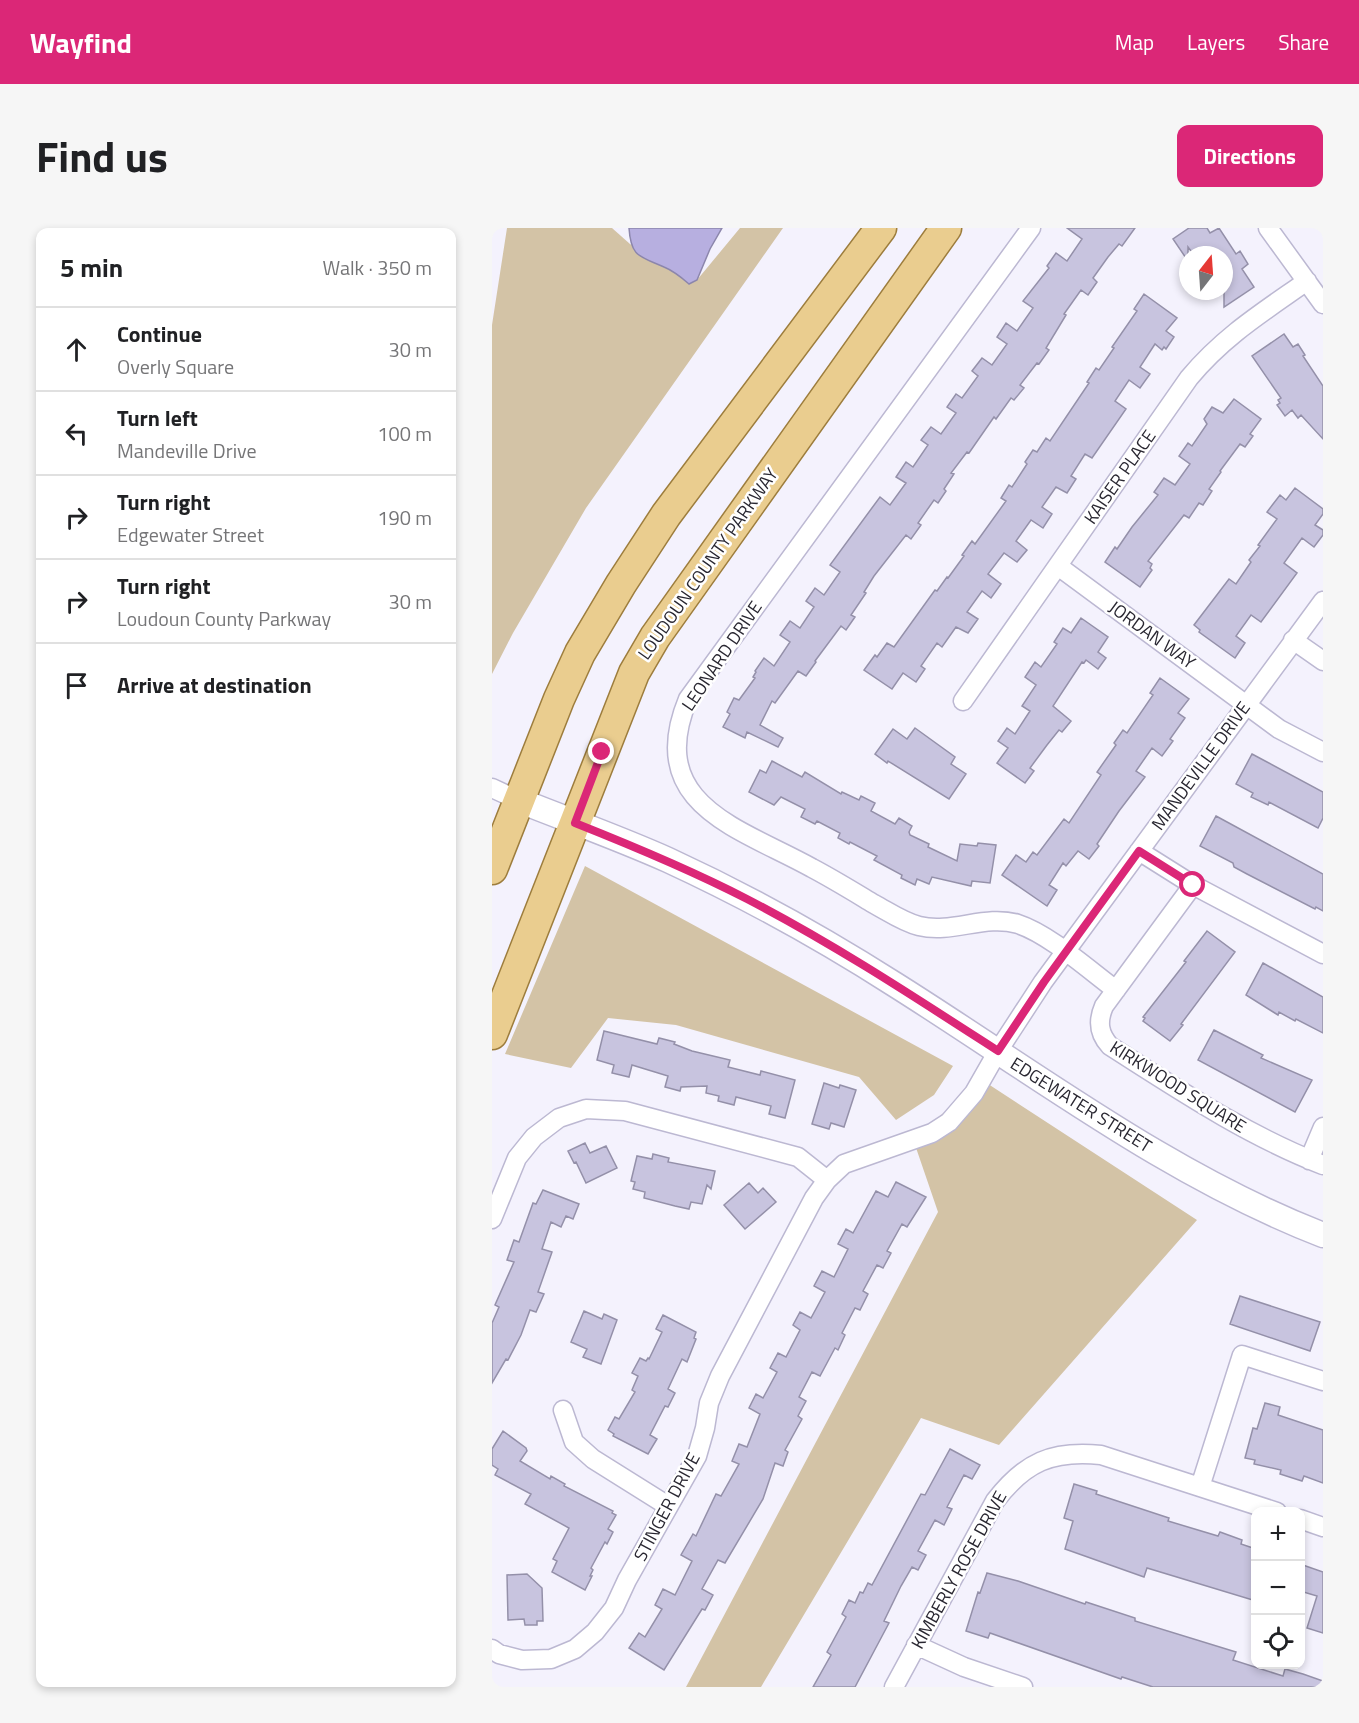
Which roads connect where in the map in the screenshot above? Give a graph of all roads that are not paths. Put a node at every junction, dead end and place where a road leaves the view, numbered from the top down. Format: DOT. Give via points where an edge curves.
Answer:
graph roads {
  1 [pos="880,228"];
  2 [pos="946,228"];
  3 [pos="1031,228"];
  4 [pos="1268,228"];
  5 [pos="1306,281"];
  6 [pos="1323,304"];
  7 [pos="1058,566"];
  8 [pos="1323,601"];
  9 [pos="1293,640"];
  10 [pos="1323,661"];
  11 [pos="963,701"];
  12 [pos="1246,705"];
  13 [pos="1323,752"];
  14 [pos="505,794"];
  15 [pos="575,823"];
  16 [pos="1139,851"];
  17 [pos="492,869"];
  18 [pos="1193,885"];
  19 [pos="1065,952"];
  20 [pos="1323,954"];
  21 [pos="1116,990"];
  22 [pos="492,1034"];
  23 [pos="998,1051"];
  24 [pos="1323,1127"];
  25 [pos="1316,1163"];
  26 [pos="827,1180"];
  27 [pos="492,1219"];
  28 [pos="1323,1235"];
  29 [pos="1323,1381"];
  30 [pos="563,1410"];
  31 [pos="1200,1487"];
  32 [pos="668,1506"];
  33 [pos="1262,1507"];
  34 [pos="1305,1521"];
  35 [pos="1323,1527"];
  36 [pos="916,1645"];
  37 [pos="492,1649"];
  38 [pos="894,1687"];
  39 [pos="1023,1687"];
  1 -- 14 [label="main road" via="666,515 621,584"];
  2 -- 15 [label="main road, LOUDOUN COUNTY PARKWAY" via="655,637 634,673"];
  3 -- 19 [label="street, LEONARD DRIVE" via="688,699 677,737 683,776 702,806 717,819 902,920 940,928 982,921 1018,924"];
  4 -- 5 [label="street"];
  5 -- 6 [label="street"];
  5 -- 7 [label="street, KAISER PLACE" via="1209,354"];
  7 -- 11 [label="street, KAISER PLACE"];
  7 -- 12 [label="street, JORDAN WAY"];
  8 -- 9 [label="street, MANDEVILLE DRIVE"];
  9 -- 10 [label="street"];
  9 -- 12 [label="street, MANDEVILLE DRIVE"];
  12 -- 13 [label="street, JORDAN WAY" via="1279,729"];
  12 -- 16 [label="street, MANDEVILLE DRIVE"];
  14 -- 15 [label="street, EDGEWATER STREET"];
  14 -- 17 [label="main road"];
  15 -- 22 [label="main road, LOUDOUN COUNTY PARKWAY"];
  15 -- 23 [label="street, EDGEWATER STREET" via="667,860 755,903 822,940"];
  16 -- 18 [label="street"];
  16 -- 19 [label="street, MANDEVILLE DRIVE"];
  18 -- 20 [label="street"];
  18 -- 21 [label="street, KIRKWOOD SQUARE"];
  19 -- 21 [label="street, LEONARD DRIVE"];
  19 -- 23 [label="street, MANDEVILLE DRIVE"];
  21 -- 25 [label="street, KIRKWOOD SQUARE" via="1100,1015 1099,1026 1110,1046 1216,1114"];
  23 -- 26 [label="street, STINGER DRIVE" via="974,1093 949,1122 932,1133 844,1164"];
  23 -- 28 [label="street, EDGEWATER STREET" via="1196,1177"];
  24 -- 25 [label="street"];
  26 -- 27 [label="street" via="798,1157 625,1111 586,1109 559,1118 534,1137 517,1158"];
  26 -- 32 [label="street, STINGER DRIVE" via="720,1376 709,1403 697,1456"];
  29 -- 31 [label="street" via="1242,1355"];
  30 -- 32 [label="street" via="574,1442 593,1459"];
  31 -- 33 [label="street, KIMBERLY ROSE DRIVE"];
  31 -- 36 [label="street, KIMBERLY ROSE DRIVE" via="1101,1455 1078,1452 1051,1456 1029,1468 1011,1480 995,1501"];
  32 -- 37 [label="street, STINGER DRIVE" via="614,1608 575,1649 551,1659 522,1660"];
  34 -- 35 [label="street"];
  36 -- 38 [label="street, KIMBERLY ROSE DRIVE"];
  36 -- 39 [label="street"];
}
